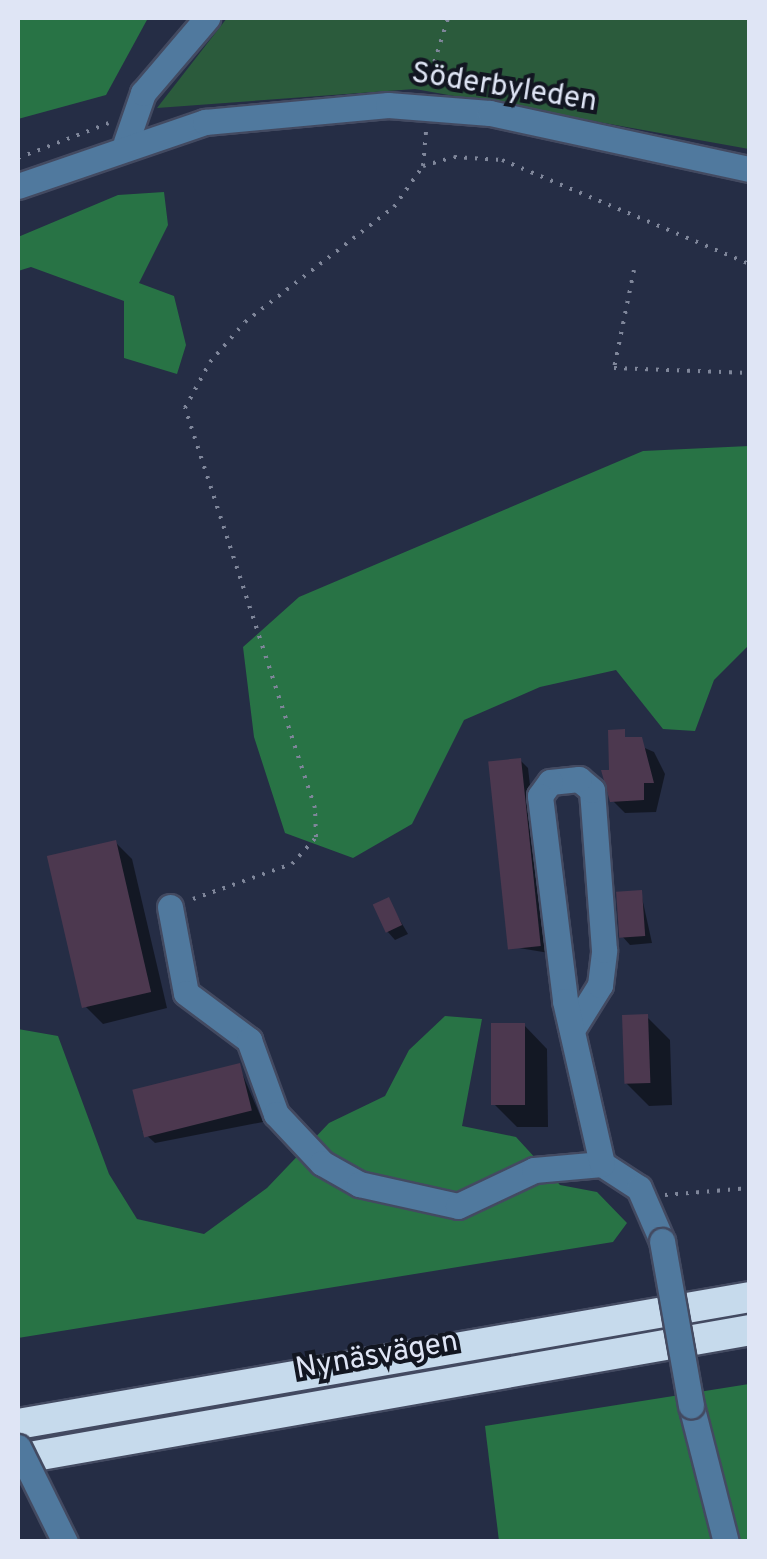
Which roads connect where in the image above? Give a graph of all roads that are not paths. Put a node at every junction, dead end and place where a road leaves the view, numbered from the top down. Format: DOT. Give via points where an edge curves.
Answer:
graph roads {
  1 [pos="207,18"];
  2 [pos="126,142"];
  3 [pos="750,169"];
  4 [pos="18,186"];
  5 [pos="170,907"];
  6 [pos="572,1030"];
  7 [pos="602,1164"];
  8 [pos="750,1297"];
  9 [pos="750,1330"];
  10 [pos="18,1424"];
  11 [pos="18,1447"];
  12 [pos="18,1459"];
  13 [pos="65,1542"];
  14 [pos="726,1542"];
  1 -- 2 [label="street" via="143,93"];
  2 -- 3 [label="street, Söderbyleden" via="291,109 388,104 490,114"];
  2 -- 4 [label="street, Söderbyleden"];
  5 -- 7 [label="street" via="186,993 249,1040 276,1114 322,1163 360,1184 443,1206 534,1170"];
  6 -- 6 [label="street" via="540,796 550,782 579,779 592,790 604,950 600,986"];
  6 -- 7 [label="street"];
  7 -- 14 [label="street, bridge" via="639,1188 662,1241 691,1405"];
  8 -- 10 [label="highway, Nynäsvägen"];
  9 -- 12 [label="highway, Nynäsvägen"];
  11 -- 13 [label="street, bridge"];
}
